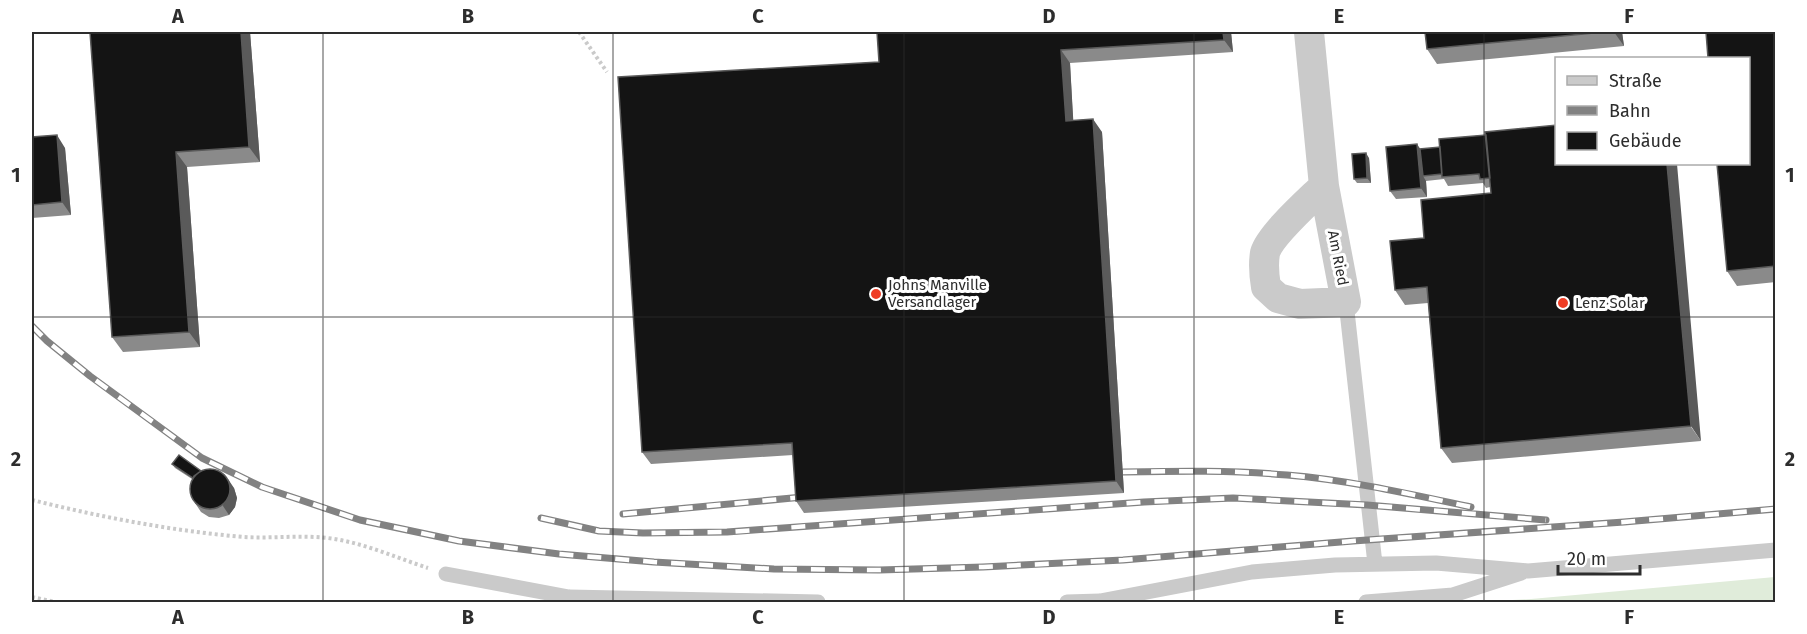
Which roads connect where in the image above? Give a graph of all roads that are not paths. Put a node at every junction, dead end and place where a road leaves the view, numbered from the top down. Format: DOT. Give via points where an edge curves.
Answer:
graph roads {
  1 [pos="1309,32"];
  2 [pos="1324,186"];
  3 [pos="1346,302"];
  4 [pos="1776,550"];
  5 [pos="1375,564"];
  6 [pos="1528,571"];
  7 [pos="446,574"];
  8 [pos="1103,602"];
  9 [pos="818,603"];
  10 [pos="1067,603"];
  11 [pos="1366,603"];
  1 -- 2 [label="street, Am Ried"];
  2 -- 3 [label="street, Am Ried"];
  2 -- 3 [label="street, Am Ried" via="1278,231 1266,251 1266,286 1278,298 1300,304"];
  3 -- 5 [label="lane"];
  4 -- 6 [label="lane"];
  5 -- 6 [label="lane" via="1436,563"];
  5 -- 8 [label="lane" via="1252,572"];
  6 -- 11 [label="lane" via="1453,595"];
  7 -- 9 [label="lane" via="569,597"];
  8 -- 10 [label="lane"];
}
